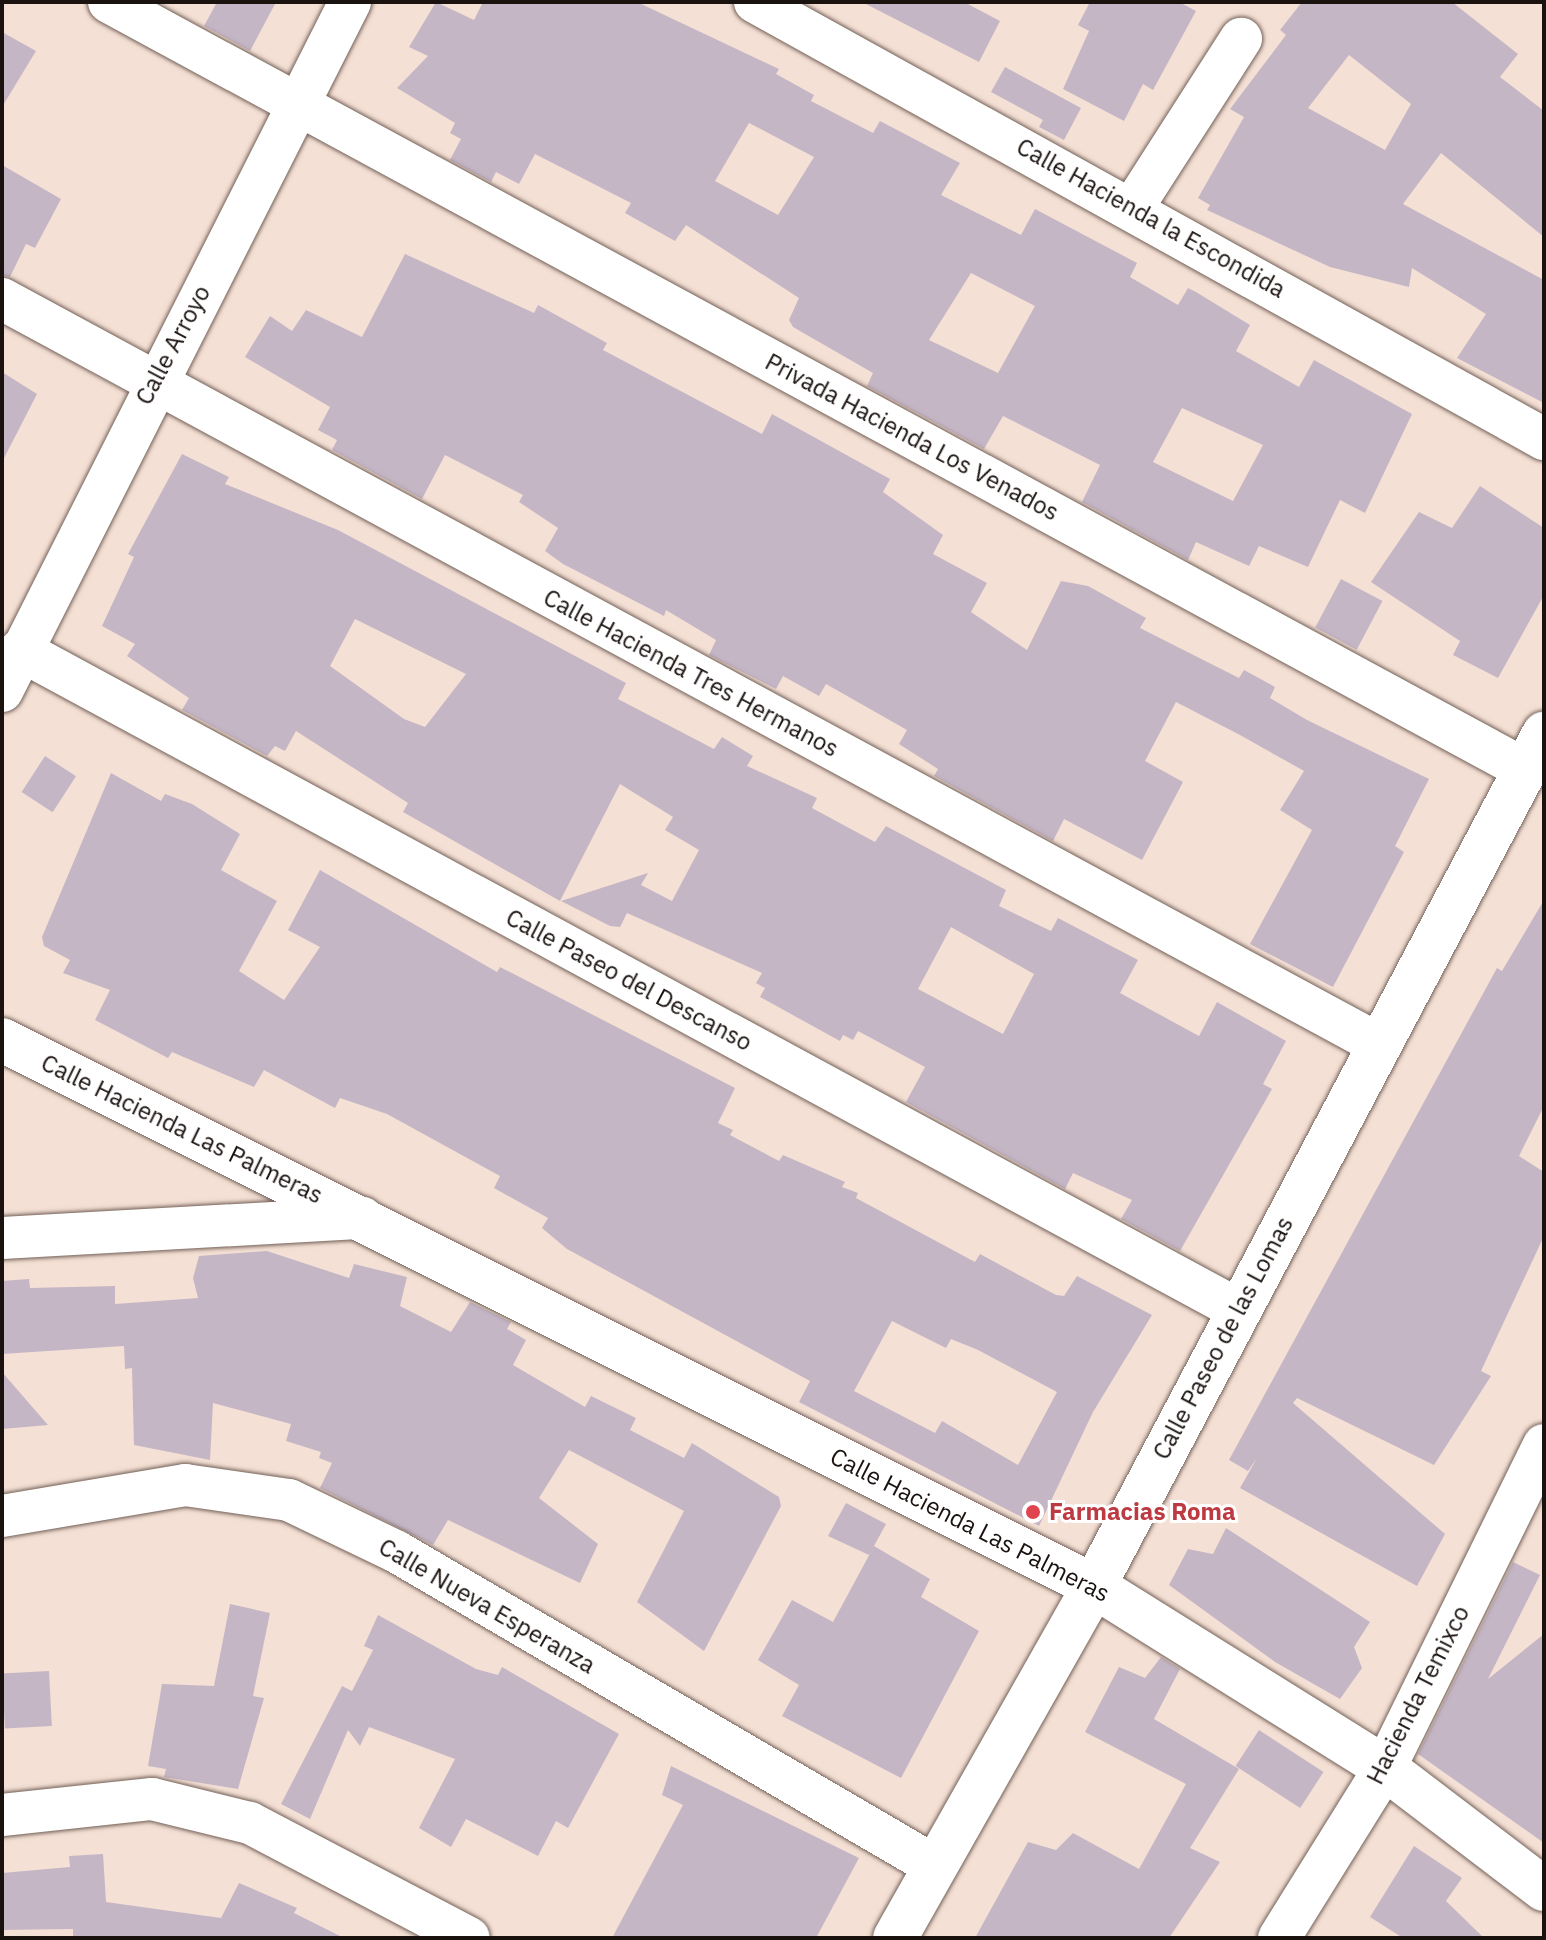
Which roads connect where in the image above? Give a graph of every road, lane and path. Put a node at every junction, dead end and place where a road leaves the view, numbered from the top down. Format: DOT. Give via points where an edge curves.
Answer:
graph roads {
  1 [pos="109,2"];
  2 [pos="350,2"];
  3 [pos="755,2"];
  4 [pos="1241,39"];
  5 [pos="300,105"];
  6 [pos="1133,207"];
  7 [pos="2,299"];
  8 [pos="153,383"];
  9 [pos="1544,439"];
  10 [pos="20,650"];
  11 [pos="2,691"];
  12 [pos="1534,752"];
  13 [pos="2,1040"];
  14 [pos="1380,1045"];
  15 [pos="362,1218"];
  16 [pos="2,1238"];
  17 [pos="1237,1309"];
  18 [pos="1538,1471"];
  19 [pos="2,1516"];
  20 [pos="1094,1586"];
  21 [pos="1385,1768"];
  22 [pos="2,1815"];
  23 [pos="933,1865"];
  24 [pos="1544,1889"];
  25 [pos="469,1938"];
  26 [pos="895,1938"];
  27 [pos="1279,1938"];
  1 -- 5 [label="street, Privada Hacienda Los Venados"];
  2 -- 5 [label="street, Calle Arroyo"];
  3 -- 6 [label="street, Calle Hacienda la Escondida"];
  4 -- 6 [label="street"];
  5 -- 8 [label="street, Calle Arroyo"];
  5 -- 12 [label="street, Privada Hacienda Los Venados"];
  6 -- 9 [label="street, Calle Hacienda la Escondida"];
  7 -- 8 [label="street, Calle Hacienda Tres Hermanos"];
  8 -- 10 [label="street, Calle Arroyo"];
  8 -- 14 [label="street, Calle Hacienda Tres Hermanos"];
  10 -- 11 [label="street, Calle Arroyo"];
  10 -- 17 [label="street, Calle Paseo del Descanso"];
  12 -- 14 [label="street, Calle Paseo de las Lomas"];
  13 -- 15 [label="street, Calle Hacienda Las Palmeras"];
  14 -- 17 [label="street, Calle Paseo de las Lomas"];
  15 -- 16 [label="street, Calle Hacienda Las Palmeras"];
  15 -- 20 [label="street, Calle Hacienda Las Palmeras"];
  17 -- 20 [label="street, Calle Paseo de las Lomas"];
  18 -- 21 [label="street, Hacienda Temixco"];
  19 -- 23 [label="street, Calle Nueva Esperanza" via="185,1485 289,1500 397,1552"];
  20 -- 21 [label="street, Calle Hacienda Las Palmeras"];
  20 -- 23 [label="street, Calle Paseo de las Lomas"];
  21 -- 24 [label="street, Calle Hacienda Las Palmeras"];
  21 -- 27 [label="street, Hacienda Temixco"];
  22 -- 25 [label="street" via="152,1799 250,1823"];
  23 -- 26 [label="street, Calle Paseo de las Lomas"];
}
